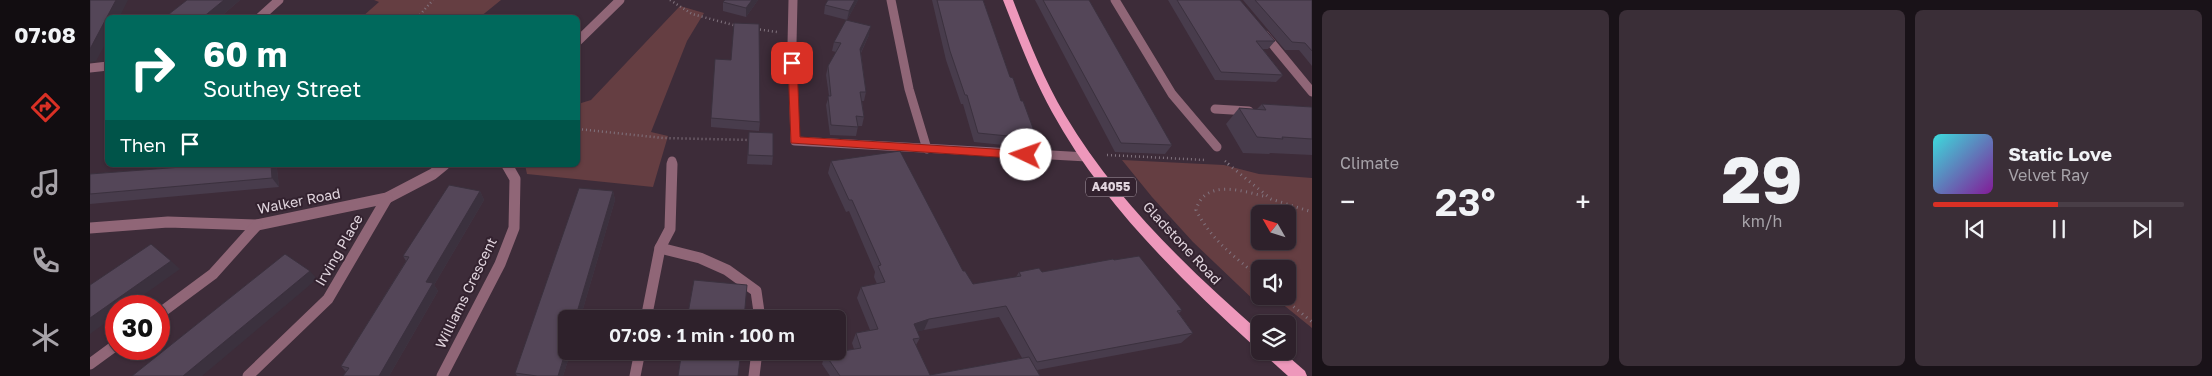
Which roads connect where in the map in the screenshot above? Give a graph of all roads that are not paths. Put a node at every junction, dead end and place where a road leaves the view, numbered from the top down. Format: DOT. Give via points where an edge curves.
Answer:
graph roads {
  1 [pos="278,0"];
  2 [pos="620,0"];
  3 [pos="793,0"];
  4 [pos="891,0"];
  5 [pos="1008,0"];
  6 [pos="1115,0"];
  7 [pos="261,15"];
  8 [pos="1261,31"];
  9 [pos="580,39"];
  10 [pos="105,66"];
  11 [pos="90,68"];
  12 [pos="1312,92"];
  13 [pos="1215,109"];
  14 [pos="1264,112"];
  15 [pos="1217,148"];
  16 [pos="927,149"];
  17 [pos="1087,157"];
  18 [pos="672,161"];
  19 [pos="442,167"];
  20 [pos="508,167"];
  21 [pos="387,198"];
  22 [pos="257,225"];
  23 [pos="90,228"];
  24 [pos="660,248"];
  25 [pos="170,306"];
  26 [pos="648,310"];
  27 [pos="759,310"];
  28 [pos="1251,334"];
  29 [pos="105,353"];
  30 [pos="638,360"];
  31 [pos="756,360"];
  32 [pos="1281,360"];
  33 [pos="90,364"];
  34 [pos="248,376"];
  35 [pos="442,376"];
  36 [pos="635,376"];
  37 [pos="754,376"];
  38 [pos="1299,376"];
  1 -- 7 [label="street"];
  2 -- 9 [label="street"];
  3 -- 16 [label="street" via="795,141"];
  4 -- 16 [label="street" via="909,89"];
  5 -- 17 [label="main road, Gladstone Road / A4055" via="1051,101"];
  6 -- 15 [label="street" via="1172,94"];
  8 -- 12 [label="street"];
  10 -- 11 [label="street"];
  13 -- 14 [label="street"];
  16 -- 17 [label="street"];
  17 -- 28 [label="main road, Gladstone Road / A4055" via="1158,244"];
  18 -- 24 [label="street" via="670,229"];
  19 -- 21 [label="street, Walker Road"];
  20 -- 35 [label="street, Williams Crescent" via="515,179 514,228 500,264"];
  21 -- 22 [label="street, Walker Road"];
  21 -- 34 [label="street, Irving Place" via="328,299"];
  22 -- 23 [label="street, Walker Road" via="168,222"];
  22 -- 25 [label="street" via="213,274"];
  24 -- 26 [label="street"];
  24 -- 27 [label="street" via="700,258 727,270 756,291"];
  29 -- 33 [label="street"];
  30 -- 36 [label="street"];
  31 -- 37 [label="street"];
  32 -- 38 [label="main road"];
}
